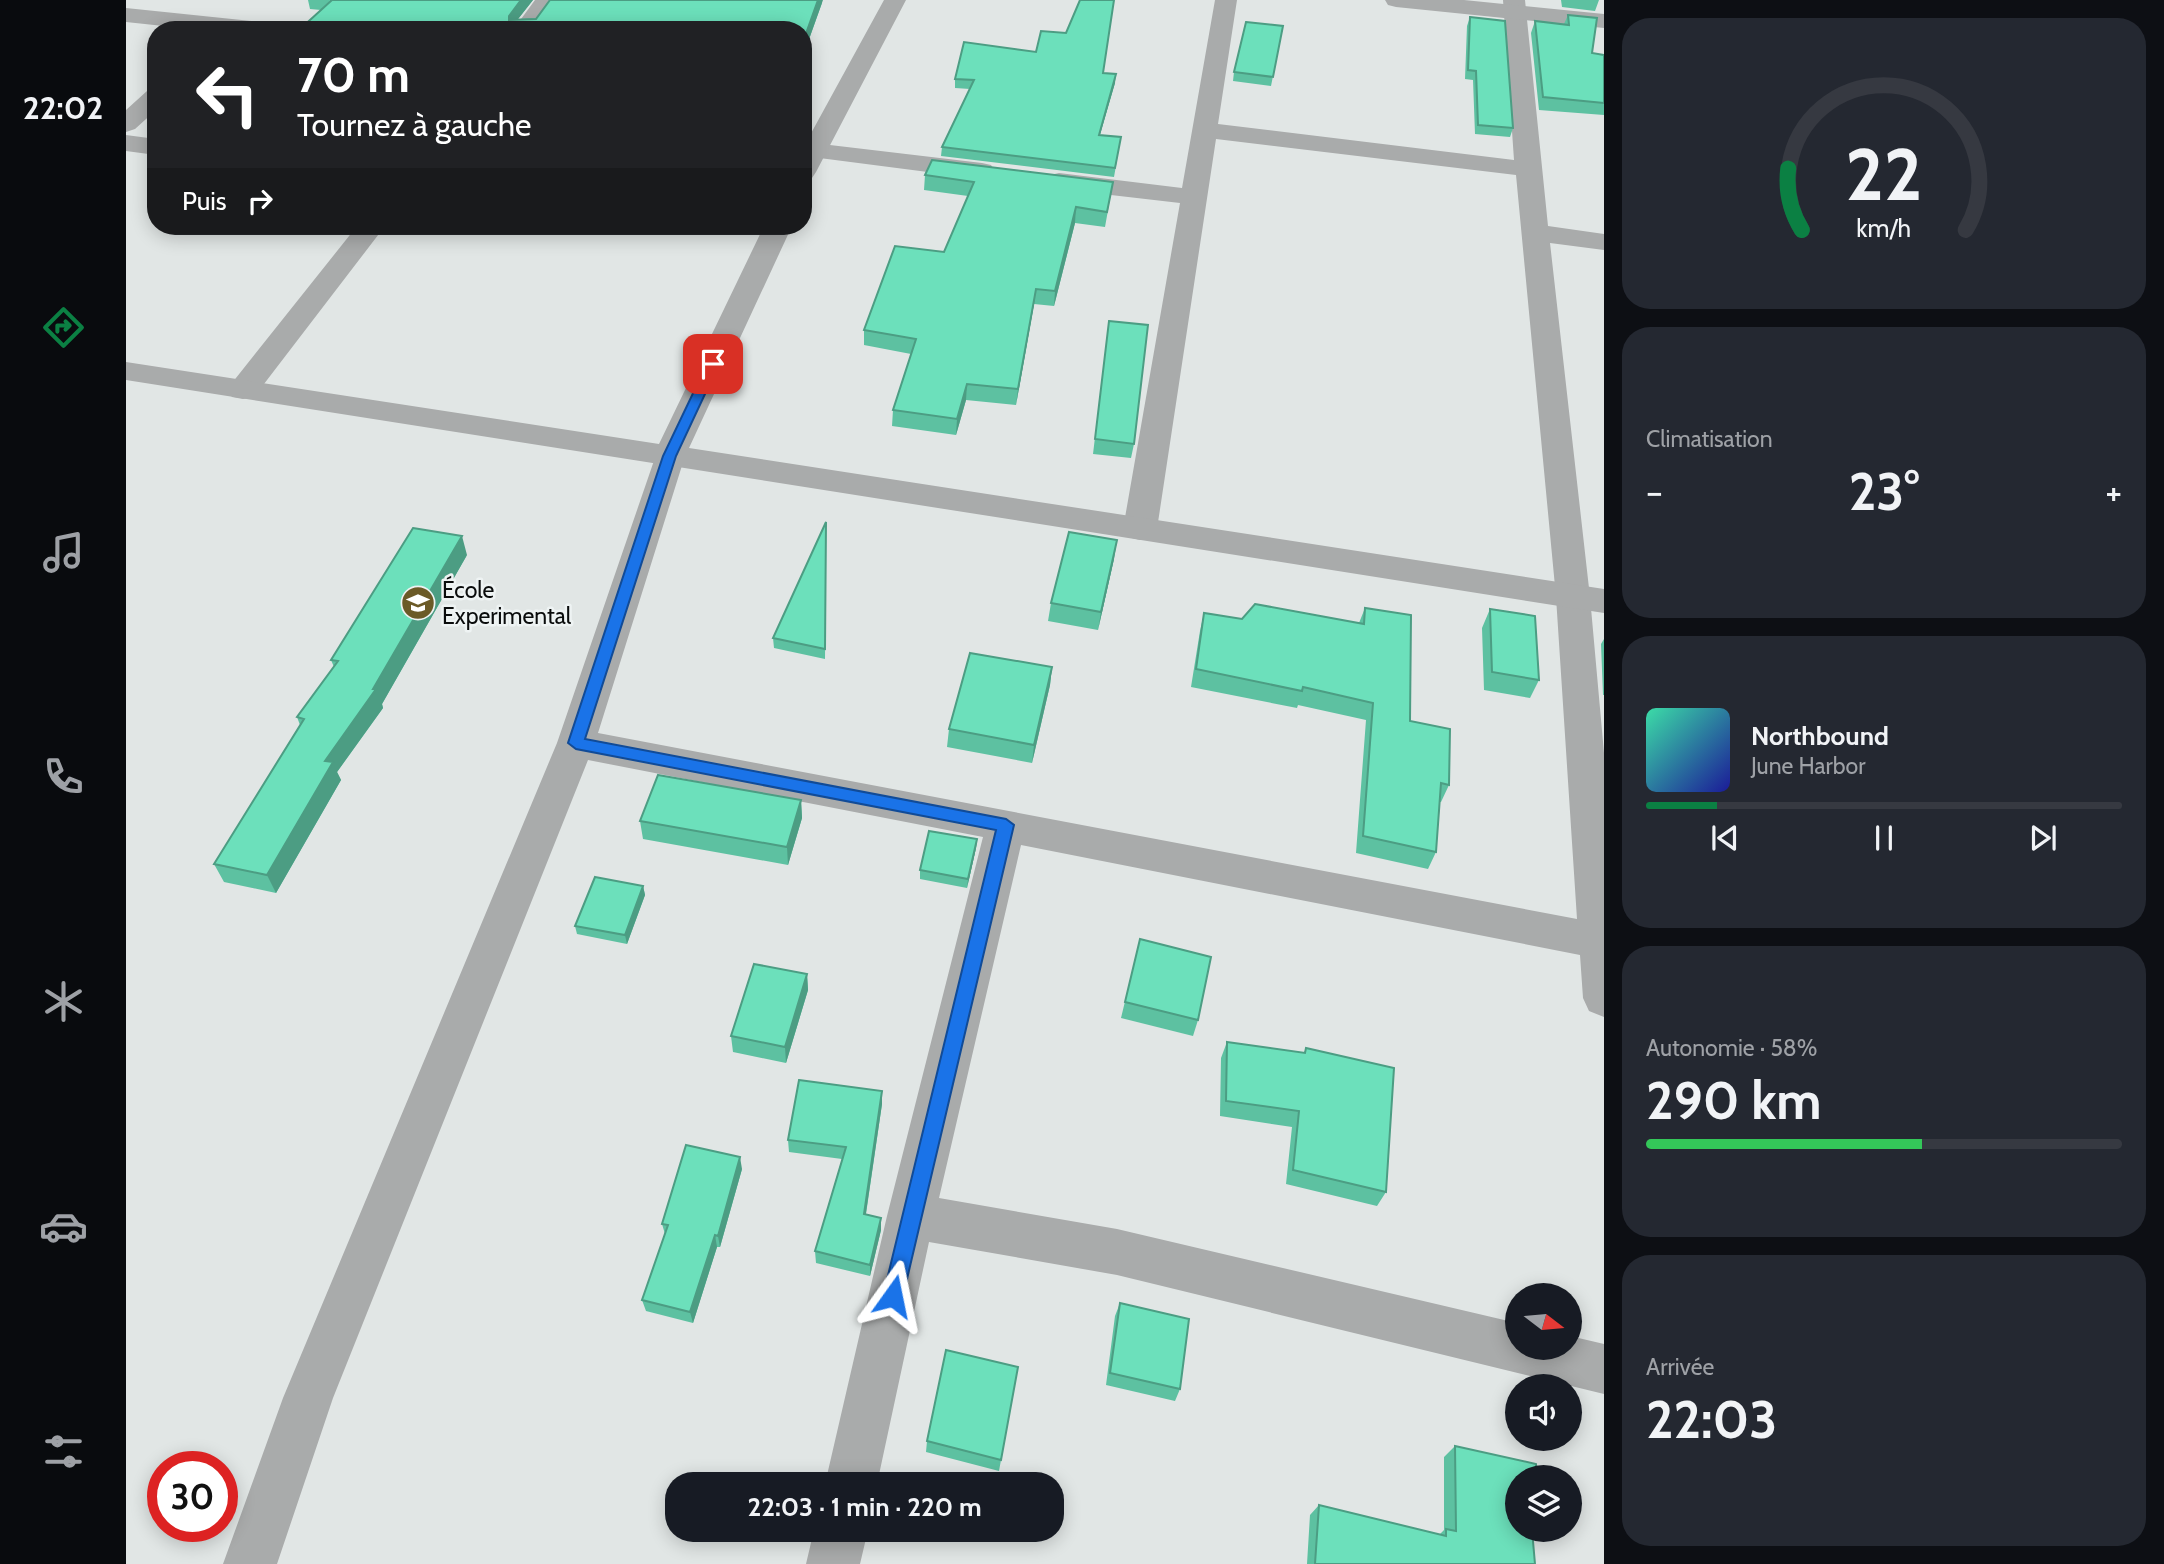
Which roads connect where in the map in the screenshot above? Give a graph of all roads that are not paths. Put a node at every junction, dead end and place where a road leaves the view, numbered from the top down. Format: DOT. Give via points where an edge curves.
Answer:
graph roads {
  1 [pos="547,0"];
  2 [pos="895,0"];
  3 [pos="1226,0"];
  4 [pos="1396,0"];
  5 [pos="1514,6"];
  6 [pos="126,15"];
  7 [pos="176,21"];
  8 [pos="531,21"];
  9 [pos="1604,21"];
  10 [pos="147,104"];
  11 [pos="126,124"];
  12 [pos="1205,130"];
  13 [pos="126,143"];
  14 [pos="147,146"];
  15 [pos="812,155"];
  16 [pos="812,162"];
  17 [pos="1528,169"];
  18 [pos="1003,174"];
  19 [pos="1030,177"];
  20 [pos="1193,197"];
  21 [pos="1535,233"];
  22 [pos="364,235"];
  23 [pos="774,235"];
  24 [pos="1604,242"];
  25 [pos="126,371"];
  26 [pos="243,390"];
  27 [pos="669,456"];
  28 [pos="1140,529"];
  29 [pos="1589,599"];
  30 [pos="576,743"];
  31 [pos="1006,825"];
  32 [pos="1602,942"];
  33 [pos="1604,998"];
  34 [pos="911,1216"];
  35 [pos="1604,1369"];
  36 [pos="854,1472"];
  37 [pos="838,1542"];
  38 [pos="250,1564"];
  39 [pos="833,1564"];
  1 -- 8 [label="street"];
  2 -- 15 [label="street"];
  3 -- 12 [label="street"];
  4 -- 5 [label="street"];
  5 -- 9 [label="street"];
  5 -- 17 [label="street"];
  6 -- 7 [label="street"];
  10 -- 11 [label="street"];
  12 -- 17 [label="street"];
  12 -- 20 [label="street"];
  13 -- 14 [label="street"];
  16 -- 18 [label="street"];
  17 -- 21 [label="street"];
  19 -- 20 [label="street"];
  20 -- 28 [label="street"];
  21 -- 24 [label="street"];
  21 -- 29 [label="street"];
  22 -- 26 [label="street"];
  23 -- 27 [label="street"];
  25 -- 26 [label="street"];
  26 -- 27 [label="street"];
  27 -- 28 [label="street"];
  27 -- 30 [label="street"];
  28 -- 29 [label="street"];
  29 -- 32 [label="street"];
  30 -- 31 [label="street"];
  30 -- 38 [label="street" via="308,1398"];
  31 -- 32 [label="street"];
  31 -- 34 [label="street"];
  32 -- 33 [label="street"];
  34 -- 35 [label="street" via="1117,1252"];
  34 -- 36 [label="street"];
  37 -- 39 [label="street"];
}
